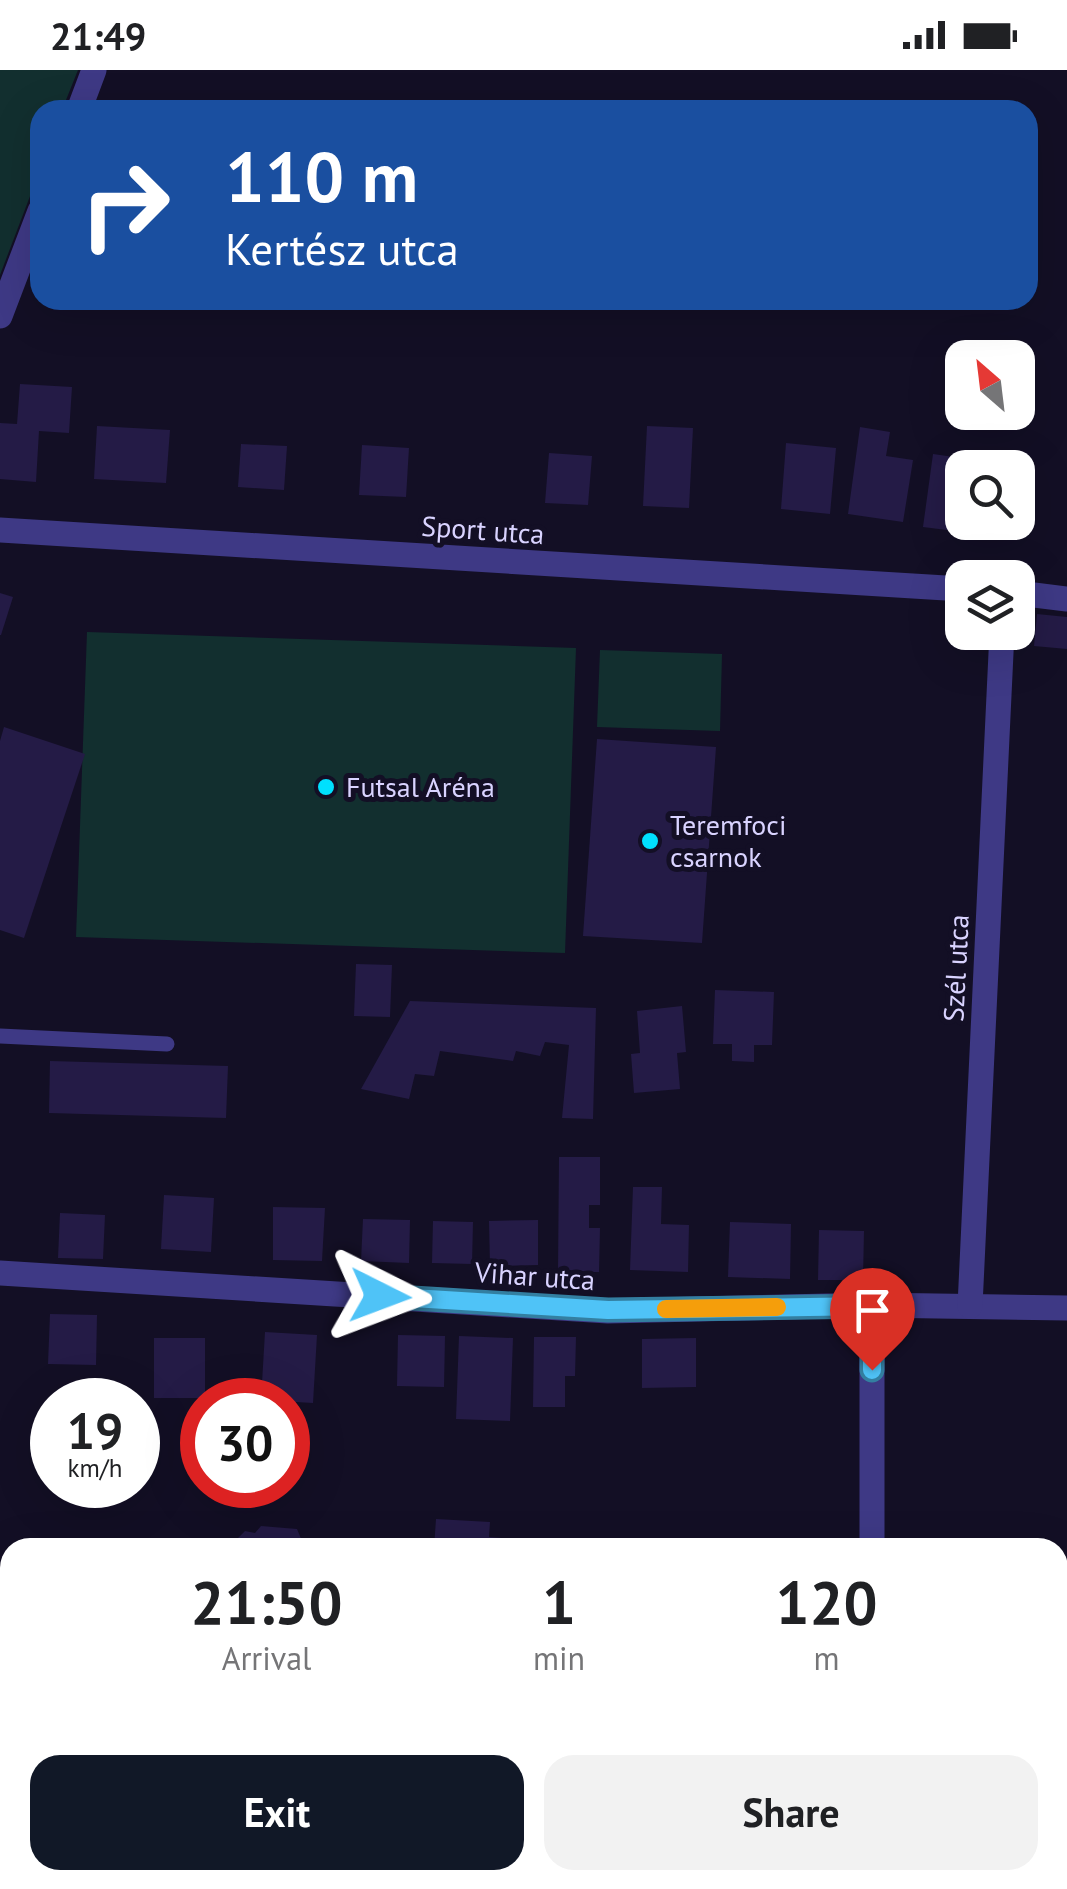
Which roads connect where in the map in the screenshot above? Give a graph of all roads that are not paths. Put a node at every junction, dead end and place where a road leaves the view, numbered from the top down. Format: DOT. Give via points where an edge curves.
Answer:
graph roads {
  1 [pos="94,70"];
  2 [pos="83,100"];
  3 [pos="30,237"];
  4 [pos="0,316"];
  5 [pos="0,530"];
  6 [pos="945,588"];
  7 [pos="1035,596"];
  8 [pos="1067,599"];
  9 [pos="1001,650"];
  10 [pos="0,1036"];
  11 [pos="167,1044"];
  12 [pos="0,1273"];
  13 [pos="872,1306"];
  14 [pos="970,1306"];
  15 [pos="1067,1308"];
  16 [pos="872,1538"];
  1 -- 2 [label="street"];
  3 -- 4 [label="street"];
  5 -- 6 [label="street, Sport utca"];
  7 -- 8 [label="street"];
  9 -- 14 [label="street, Szél utca"];
  10 -- 11 [label="lane"];
  12 -- 13 [label="street, Vihar utca" via="608,1310"];
  13 -- 14 [label="street, Vihar utca"];
  13 -- 16 [label="street"];
  14 -- 15 [label="street, Vihar utca"];
}
